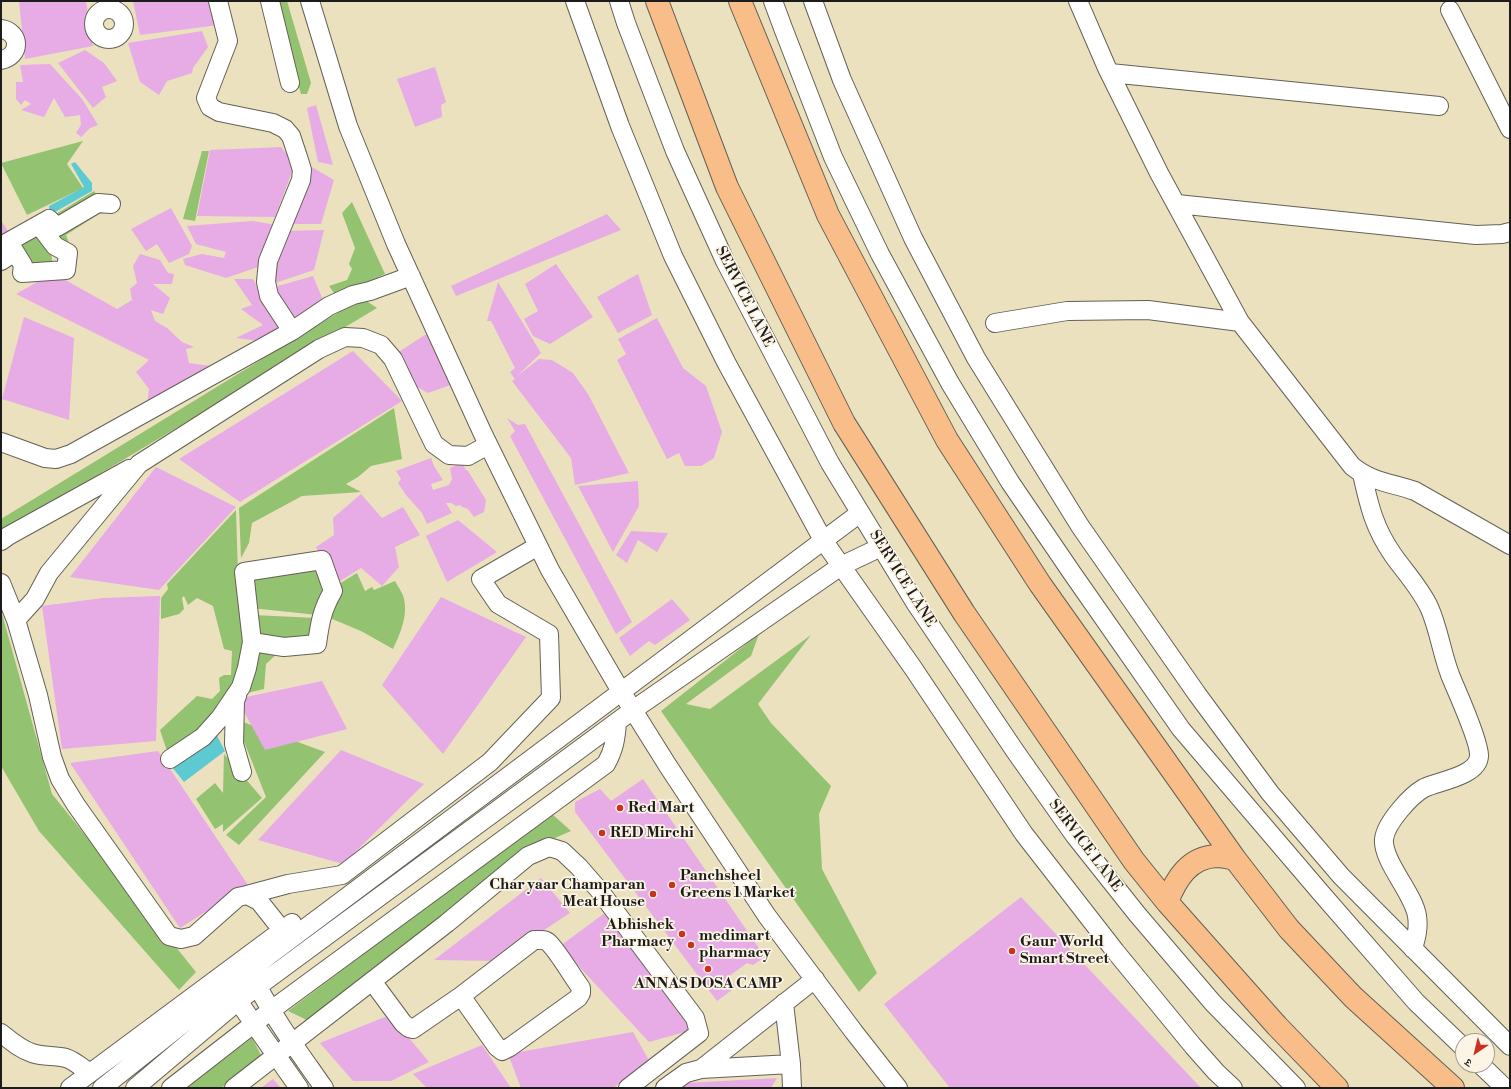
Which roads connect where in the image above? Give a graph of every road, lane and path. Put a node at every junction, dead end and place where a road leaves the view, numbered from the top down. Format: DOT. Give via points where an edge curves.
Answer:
graph roads {
  1 [pos="218,1"];
  2 [pos="270,1"];
  3 [pos="310,1"];
  4 [pos="576,1"];
  5 [pos="620,1"];
  6 [pos="657,1"];
  7 [pos="740,1"];
  8 [pos="773,1"];
  9 [pos="813,1"];
  10 [pos="1078,1"];
  11 [pos="1450,10"];
  12 [pos="1,29"];
  13 [pos="1,60"];
  14 [pos="1110,73"];
  15 [pos="290,84"];
  16 [pos="1438,106"];
  17 [pos="1510,129"];
  18 [pos="111,204"];
  19 [pos="1177,204"];
  20 [pos="39,225"];
  21 [pos="1510,232"];
  22 [pos="8,257"];
  23 [pos="411,276"];
  24 [pos="1240,322"];
  25 [pos="995,323"];
  26 [pos="292,331"];
  27 [pos="1,442"];
  28 [pos="488,445"];
  29 [pos="138,464"];
  30 [pos="1362,474"];
  31 [pos="860,513"];
  32 [pos="823,540"];
  33 [pos="1,541"];
  34 [pos="538,546"];
  35 [pos="1510,546"];
  36 [pos="881,547"];
  37 [pos="841,566"];
  38 [pos="1,583"];
  39 [pos="16,620"];
  40 [pos="252,642"];
  41 [pos="242,687"];
  42 [pos="618,687"];
  43 [pos="633,710"];
  44 [pos="617,722"];
  45 [pos="170,759"];
  46 [pos="242,772"];
  47 [pos="1235,859"];
  48 [pos="247,895"];
  49 [pos="1167,902"];
  50 [pos="282,930"];
  51 [pos="1413,949"];
  52 [pos="815,979"];
  53 [pos="372,981"];
  54 [pos="258,987"];
  55 [pos="461,996"];
  56 [pos="238,1001"];
  57 [pos="784,1003"];
  58 [pos="270,1010"];
  59 [pos="254,1024"];
  60 [pos="175,1030"];
  61 [pos="1,1033"];
  62 [pos="1455,1039"];
  63 [pos="292,1043"];
  64 [pos="186,1045"];
  65 [pos="1510,1046"];
  66 [pos="276,1055"];
  67 [pos="791,1064"];
  68 [pos="701,1069"];
  69 [pos="90,1073"];
  70 [pos="1489,1073"];
  71 [pos="1228,1086"];
  72 [pos="70,1088"];
  73 [pos="102,1088"];
  74 [pos="135,1088"];
  75 [pos="171,1088"];
  76 [pos="234,1088"];
  77 [pos="299,1088"];
  78 [pos="324,1088"];
  79 [pos="628,1088"];
  80 [pos="664,1088"];
  81 [pos="792,1088"];
  82 [pos="898,1088"];
  83 [pos="1296,1088"];
  84 [pos="1337,1088"];
  85 [pos="1453,1088"];
  86 [pos="1505,1088"];
  1 -- 26 [label="street" via="228,41 206,98 210,107 219,112 273,123 285,129 291,136 302,170 268,261 266,282 269,296"];
  2 -- 15 [label="street"];
  3 -- 23 [label="street" via="348,126"];
  4 -- 32 [label="street" via="620,126 672,256 726,362"];
  5 -- 31 [label="street, SERVICE LANE" via="675,151 725,261 830,463"];
  6 -- 49 [label="main road" via="727,187 844,423 964,613 1134,861"];
  7 -- 47 [label="main road" via="828,215 947,440 1040,584"];
  8 -- 62 [label="street" via="833,157 880,254 950,383 1010,482 1181,729 1416,1002"];
  9 -- 51 [label="street" via="842,80 913,238 976,358 1080,526 1197,694 1270,793 1341,876"];
  10 -- 14 [label="street"];
  11 -- 17 [label="street"];
  12 -- 13 [label="street" via="12,33 16,43 14,53"];
  14 -- 16 [label="street"];
  14 -- 19 [label="street"];
  18 -- 20 [label="street" via="98,203 57,227 49,219"];
  19 -- 21 [label="street" via="1476,235"];
  19 -- 24 [label="street"];
  20 -- 22 [label="street" via="8,242"];
  20 -- 22 [label="street" via="55,246 68,252 66,270 22,273 23,265"];
  23 -- 26 [label="street" via="353,295 329,306"];
  23 -- 28 [label="street"];
  24 -- 25 [label="street" via="1148,310 1067,311"];
  24 -- 30 [label="street" via="1352,466"];
  26 -- 27 [label="street" via="71,454 56,459 45,458"];
  28 -- 29 [label="street" via="468,456 450,455 434,444 393,359 381,344 363,338 345,337 319,349"];
  28 -- 34 [label="street"];
  29 -- 33 [label="street"];
  29 -- 39 [label="street" via="49,573 35,599"];
  30 -- 35 [label="street" via="1415,492"];
  30 -- 51 [label="street" via="1374,522 1392,554 1422,593 1430,608 1446,665 1470,725 1479,757 1469,772 1424,788 1414,795 1386,832 1386,852 1413,902 1417,915 1418,926"];
  31 -- 32 [label="street"];
  31 -- 36 [label="street, SERVICE LANE"];
  32 -- 37 [label="street"];
  32 -- 42 [label="street"];
  34 -- 42 [label="street"];
  34 -- 48 [label="street" via="481,579 498,604 549,634 551,698 490,762 342,875 288,884"];
  36 -- 37 [label="street"];
  36 -- 83 [label="street, SERVICE LANE" via="916,604 1075,836 1213,1003"];
  37 -- 43 [label="street"];
  37 -- 71 [label="street" via="1024,834 1149,993"];
  38 -- 39 [label="street"];
  39 -- 48 [label="street" via="60,779 168,936 180,939 194,936 238,897"];
  40 -- 40 [label="street" via="244,572 322,560 333,592 320,619 317,644 284,647"];
  40 -- 41 [label="street"];
  41 -- 45 [label="street" via="203,737"];
  41 -- 46 [label="street" via="235,701 234,744"];
  42 -- 43 [label="street"];
  42 -- 50 [label="street"];
  42 -- 60 [label="street"];
  43 -- 44 [label="street"];
  43 -- 52 [label="street" via="767,916"];
  44 -- 54 [label="street"];
  44 -- 58 [label="street" via="613,753 606,764"];
  47 -- 49 [label="main road" via="1212,856 1188,866 1173,885"];
  47 -- 85 [label="main road" via="1289,929 1321,964 1353,997"];
  48 -- 50 [label="street" via="259,901"];
  49 -- 84 [label="main road" via="1277,1026"];
  50 -- 69 [label="street"];
  51 -- 65 [label="street"];
  52 -- 57 [label="street"];
  52 -- 82 [label="street"];
  53 -- 55 [label="street" via="403,1023 413,1029"];
  53 -- 63 [label="street"];
  53 -- 79 [label="street" via="528,856 548,847 562,851 599,890 695,1018 699,1033"];
  54 -- 56 [label="street"];
  54 -- 58 [label="street"];
  55 -- 55 [label="street" via="534,940 549,943 581,988 578,998 502,1051"];
  56 -- 59 [label="street"];
  56 -- 64 [label="street"];
  57 -- 67 [label="street"];
  57 -- 68 [label="street"];
  58 -- 59 [label="street"];
  58 -- 63 [label="street"];
  59 -- 66 [label="street"];
  59 -- 75 [label="street"];
  60 -- 64 [label="street"];
  60 -- 73 [label="street"];
  61 -- 69 [label="street" via="16,1046 34,1054 66,1058"];
  63 -- 66 [label="street"];
  63 -- 78 [label="street"];
  64 -- 74 [label="street"];
  66 -- 76 [label="street"];
  66 -- 77 [label="street"];
  67 -- 68 [label="street"];
  67 -- 81 [label="street"];
  68 -- 80 [label="street" via="686,1073"];
  69 -- 72 [label="street"];
  70 -- 86 [label="street"];
}
